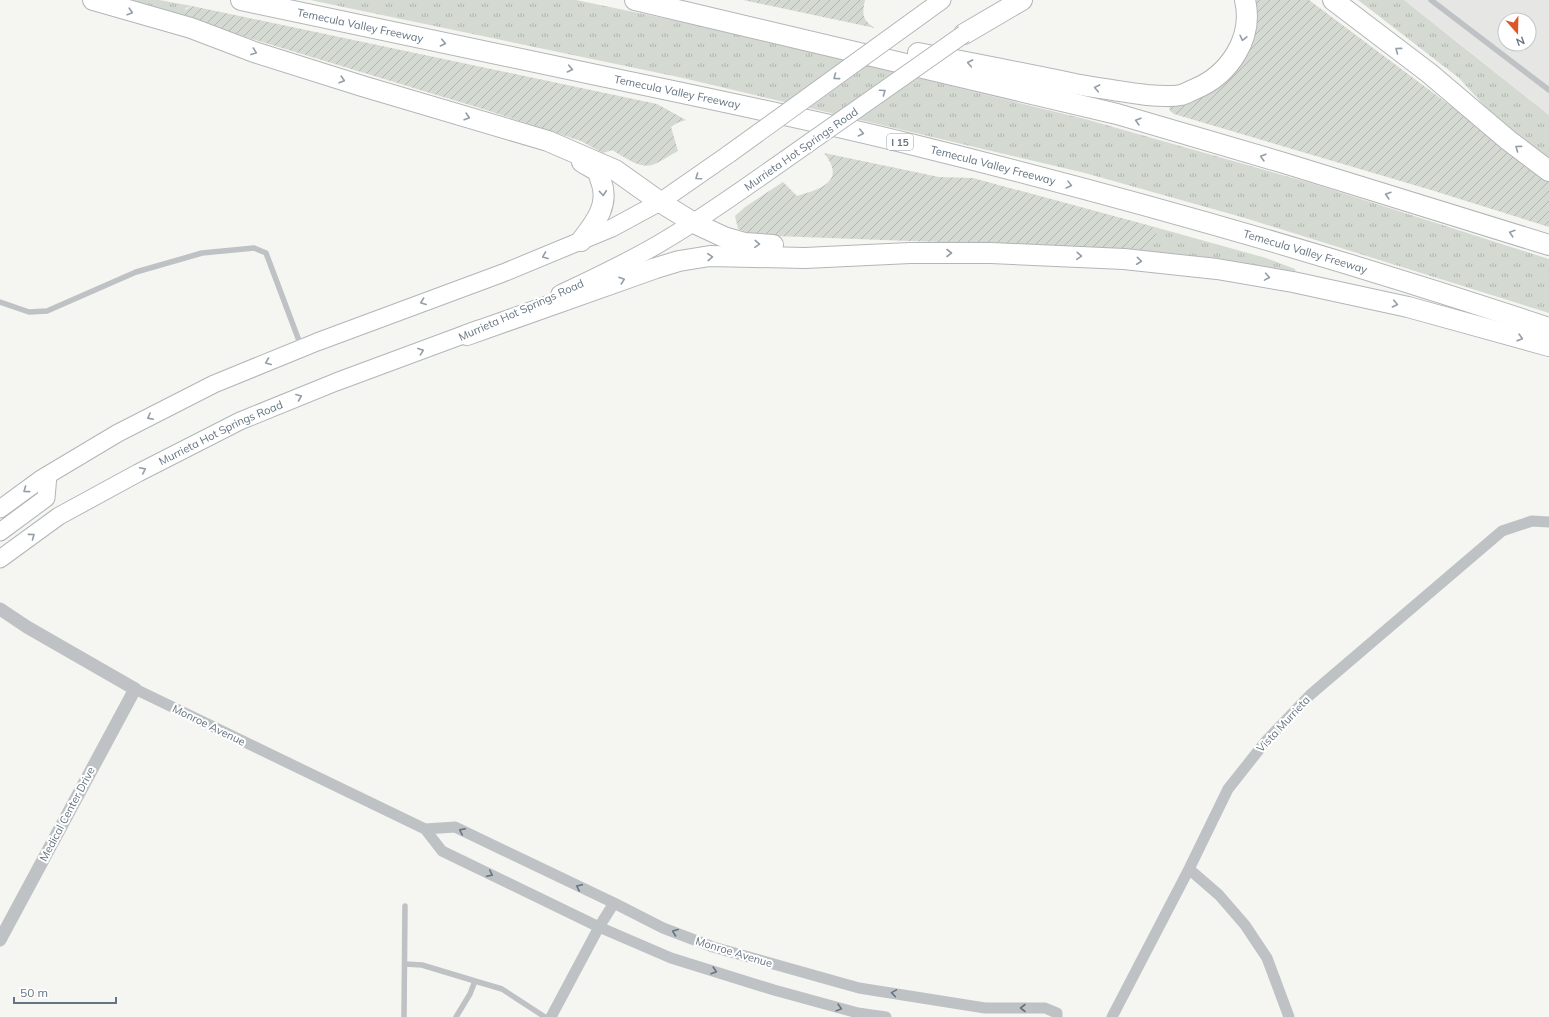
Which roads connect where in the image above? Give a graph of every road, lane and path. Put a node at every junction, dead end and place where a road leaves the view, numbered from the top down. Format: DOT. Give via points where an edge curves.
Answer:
graph roads {
  1 [pos="93,0"];
  2 [pos="240,0"];
  3 [pos="635,0"];
  4 [pos="642,0"];
  5 [pos="942,0"];
  6 [pos="1008,0"];
  7 [pos="1022,0"];
  8 [pos="1245,0"];
  9 [pos="1333,0"];
  10 [pos="1431,0"];
  11 [pos="964,34"];
  12 [pos="1549,90"];
  13 [pos="548,141"];
  14 [pos="1549,171"];
  15 [pos="660,202"];
  16 [pos="694,223"];
  17 [pos="581,241"];
  18 [pos="1549,245"];
  19 [pos="910,253"];
  20 [pos="0,302"];
  21 [pos="1549,328"];
  22 [pos="467,335"];
  23 [pos="1549,346"];
  24 [pos="302,348"];
  25 [pos="48,475"];
  26 [pos="0,509"];
  27 [pos="1549,522"];
  28 [pos="0,532"];
  29 [pos="0,559"];
  30 [pos="0,609"];
  31 [pos="135,689"];
  32 [pos="425,829"];
  33 [pos="1189,869"];
  34 [pos="614,903"];
  35 [pos="405,906"];
  36 [pos="599,927"];
  37 [pos="0,940"];
  38 [pos="405,964"];
  39 [pos="475,981"];
  40 [pos="404,1017"];
  41 [pos="456,1017"];
  42 [pos="545,1017"];
  43 [pos="551,1017"];
  44 [pos="886,1017"];
  45 [pos="1057,1017"];
  46 [pos="1112,1017"];
  47 [pos="1289,1017"];
  1 -- 13 [label="highway, one-way" via="191,28 254,52 362,86"];
  2 -- 21 [label="highway, Temecula Valley Freeway / I 15, one-way" via="734,104 923,147 1076,186 1201,222 1392,278"];
  18 -- 3 [label="highway, one-way" via="1117,114"];
  8 -- 4 [label="highway, one-way" via="1247,8 1243,40 1230,64 1201,87 1180,95 1158,96 1108,90"];
  5 -- 15 [label="main road, one-way, bridge"];
  6 -- 11 [label="main road, Murrieta Hot Springs Road"];
  7 -- 11 [label="highway"];
  14 -- 9 [label="highway, one-way" via="1429,73"];
  10 -- 12 [label="lane"];
  16 -- 11 [label="main road, Murrieta Hot Springs Road, one-way, bridge"];
  13 -- 15 [label="highway" via="615,170"];
  13 -- 17 [label="highway, one-way" via="598,173 602,185 604,198 601,211"];
  15 -- 16 [label="highway"];
  15 -- 17 [label="main road" via="612,228"];
  16 -- 19 [label="highway, one-way" via="724,237 745,243"];
  16 -- 22 [label="main road, Murrieta Hot Springs Road" via="620,265"];
  17 -- 24 [label="main road, one-way"];
  22 -- 19 [label="highway, one-way" via="680,261 710,256 805,258"];
  19 -- 23 [label="highway, one-way" via="1056,255 1218,269 1408,307"];
  20 -- 24 [label="lane" via="29,312 47,311 136,272 202,253 254,248 266,253"];
  29 -- 22 [label="main road, Murrieta Hot Springs Road, one-way" via="59,516 240,422 336,382"];
  24 -- 25 [label="main road, one-way" via="214,384 118,433"];
  25 -- 26 [label="main road, one-way"];
  25 -- 28 [label="main road" via="46,498"];
  27 -- 33 [label="street, Vista Murrieta" via="1532,521 1502,531 1310,695 1266,741 1228,788"];
  30 -- 31 [label="street, Monroe Avenue"];
  31 -- 32 [label="street, Monroe Avenue"];
  31 -- 37 [label="street, Medical Center Drive"];
  34 -- 32 [label="street, Monroe Avenue, one-way" via="455,827"];
  32 -- 36 [label="street, Monroe Avenue, one-way" via="442,851"];
  33 -- 46 [label="street, Vista Murrieta"];
  33 -- 47 [label="street" via="1219,895 1246,925 1267,958"];
  34 -- 36 [label="street"];
  45 -- 34 [label="street, Monroe Avenue, one-way" via="1057,1013 1045,1008 985,1008 859,988 713,948 663,928"];
  35 -- 38 [label="lane"];
  36 -- 43 [label="street"];
  36 -- 44 [label="street, Monroe Avenue, one-way" via="671,958 774,990 858,1013"];
  38 -- 39 [label="lane" via="422,964"];
  38 -- 40 [label="lane"];
  39 -- 41 [label="lane"];
  39 -- 42 [label="lane" via="502,989"];
}
